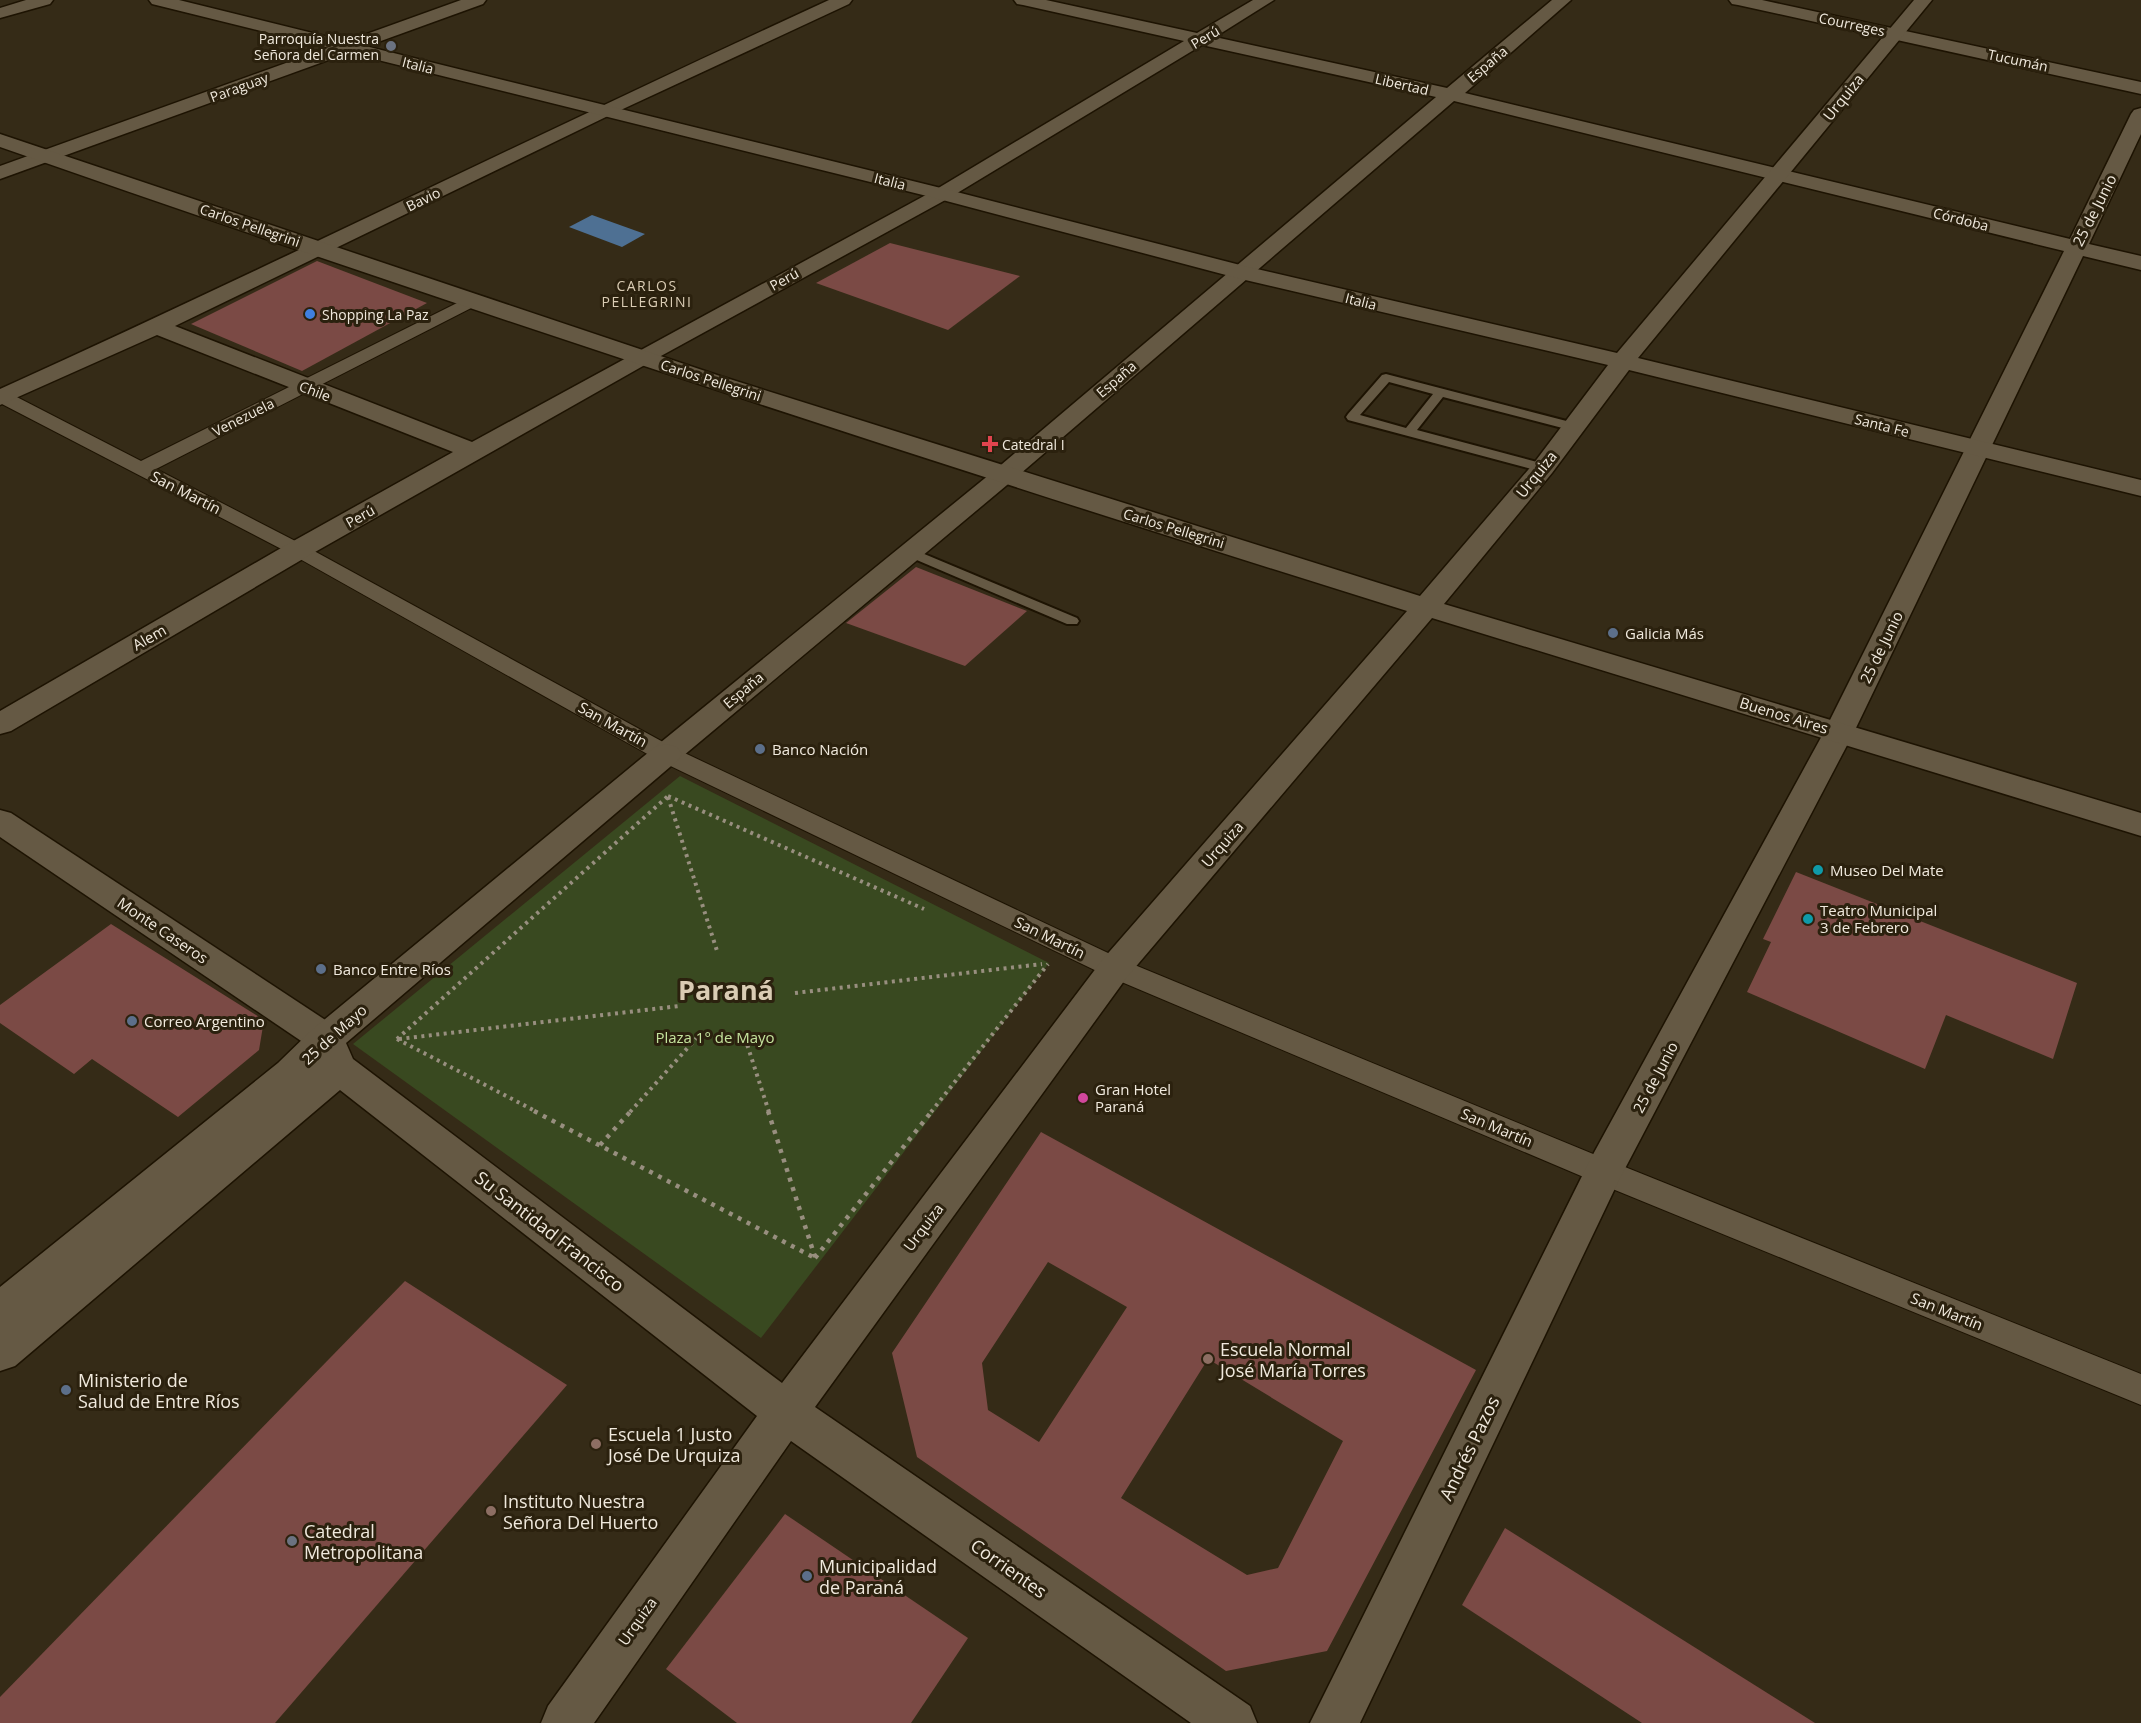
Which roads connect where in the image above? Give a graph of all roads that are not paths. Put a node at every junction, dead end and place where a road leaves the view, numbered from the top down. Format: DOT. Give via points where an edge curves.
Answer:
graph roads {
  1 [pos="44,0"];
  2 [pos="158,0"];
  3 [pos="477,0"];
  4 [pos="843,0"];
  5 [pos="1023,0"];
  6 [pos="1265,0"];
  7 [pos="1562,0"];
  8 [pos="1738,0"];
  9 [pos="1923,0"];
  10 [pos="0,13"];
  11 [pos="1896,33"];
  12 [pos="1202,39"];
  13 [pos="347,47"];
  14 [pos="2141,87"];
  15 [pos="1451,95"];
  16 [pos="603,111"];
  17 [pos="2141,114"];
  18 [pos="0,140"];
  19 [pos="49,157"];
  20 [pos="0,173"];
  21 [pos="1780,174"];
  22 [pos="942,194"];
  23 [pos="2075,248"];
  24 [pos="321,249"];
  25 [pos="2141,263"];
  26 [pos="1241,272"];
  27 [pos="473,300"];
  28 [pos="156,327"];
  29 [pos="642,357"];
  30 [pos="1623,361"];
  31 [pos="304,386"];
  32 [pos="1440,393"];
  33 [pos="1,397"];
  34 [pos="1574,427"];
  35 [pos="1409,432"];
  36 [pos="1979,449"];
  37 [pos="475,452"];
  38 [pos="1543,468"];
  39 [pos="141,470"];
  40 [pos="1004,475"];
  41 [pos="2141,488"];
  42 [pos="298,550"];
  43 [pos="910,552"];
  44 [pos="1426,607"];
  45 [pos="1072,621"];
  46 [pos="0,724"];
  47 [pos="1839,732"];
  48 [pos="666,754"];
  49 [pos="0,822"];
  50 [pos="2141,825"];
  51 [pos="1115,968"];
  52 [pos="333,1054"];
  53 [pos="1604,1172"];
  54 [pos="0,1312"];
  55 [pos="0,1352"];
  56 [pos="2141,1390"];
  57 [pos="786,1412"];
  58 [pos="565,1723"];
  59 [pos="1233,1723"];
  60 [pos="1335,1723"];
  1 -- 10 [label="street"];
  2 -- 13 [label="street, Italia"];
  3 -- 13 [label="street, Paraguay"];
  4 -- 16 [label="street, Bavio"];
  5 -- 12 [label="street, Libertad"];
  6 -- 12 [label="street, Perú"];
  7 -- 15 [label="street, España"];
  8 -- 11 [label="street, Courreges"];
  9 -- 11 [label="street, Urquiza"];
  11 -- 14 [label="street, Tucumán"];
  11 -- 21 [label="street, Urquiza"];
  12 -- 15 [label="street, Libertad"];
  12 -- 22 [label="street, Perú"];
  13 -- 16 [label="street, Italia"];
  13 -- 19 [label="street, Paraguay"];
  15 -- 21 [label="street, Libertad"];
  15 -- 26 [label="street, España"];
  16 -- 22 [label="street, Italia"];
  16 -- 24 [label="street, Bavio"];
  17 -- 23 [label="street, 25 de Junio"];
  18 -- 19 [label="street, Carlos Pellegrini"];
  19 -- 20 [label="street, Paraguay"];
  19 -- 24 [label="street, Carlos Pellegrini"];
  21 -- 23 [label="street, Córdoba"];
  21 -- 30 [label="street, Urquiza"];
  22 -- 26 [label="street, Italia"];
  22 -- 29 [label="street, Perú"];
  23 -- 25 [label="street, Córdoba"];
  23 -- 36 [label="street, 25 de Junio"];
  24 -- 27 [label="street, Carlos Pellegrini"];
  24 -- 28 [label="street, Bavio"];
  26 -- 30 [label="street, Italia"];
  26 -- 40 [label="street, España"];
  27 -- 29 [label="street, Carlos Pellegrini"];
  27 -- 31 [label="street, Venezuela"];
  28 -- 31 [label="street, Chile"];
  28 -- 33 [label="street, Bavio"];
  29 -- 37 [label="street, Perú"];
  29 -- 40 [label="street, Carlos Pellegrini"];
  30 -- 34 [label="street, Urquiza"];
  30 -- 36 [label="street, Santa Fe"];
  31 -- 37 [label="street, Chile"];
  31 -- 39 [label="street, Venezuela"];
  32 -- 34 [label="lane"];
  32 -- 35 [label="lane"];
  32 -- 35 [label="lane" via="1386,378 1352,417"];
  33 -- 39 [label="street, San Martín"];
  34 -- 38 [label="street, Urquiza"];
  35 -- 38 [label="lane"];
  36 -- 41 [label="street, Santa Fe"];
  36 -- 47 [label="street, 25 de Junio"];
  37 -- 42 [label="street, Perú"];
  38 -- 44 [label="street, Urquiza"];
  39 -- 42 [label="street, San Martín"];
  40 -- 43 [label="street, España"];
  40 -- 44 [label="street, Carlos Pellegrini"];
  42 -- 46 [label="street, Alem"];
  42 -- 48 [label="street, San Martín"];
  43 -- 45 [label="lane"];
  43 -- 48 [label="street, España"];
  44 -- 47 [label="street, Buenos Aires"];
  44 -- 51 [label="street, Urquiza"];
  47 -- 50 [label="street, Buenos Aires"];
  47 -- 53 [label="street, 25 de Junio"];
  48 -- 51 [label="street, San Martín"];
  48 -- 52 [label="street, 25 de Mayo"];
  49 -- 52 [label="street, Monte Caseros"];
  51 -- 53 [label="street, San Martín"];
  51 -- 57 [label="street, Urquiza"];
  52 -- 54 [label="street, 25 de Mayo" via="291,1073"];
  52 -- 55 [label="street, 25 de Mayo"];
  52 -- 57 [label="street, Su Santidad Francisco"];
  53 -- 56 [label="street, San Martín"];
  53 -- 60 [label="street, Andrés Pazos"];
  57 -- 58 [label="street, Urquiza"];
  57 -- 59 [label="street, Corrientes"];
}
